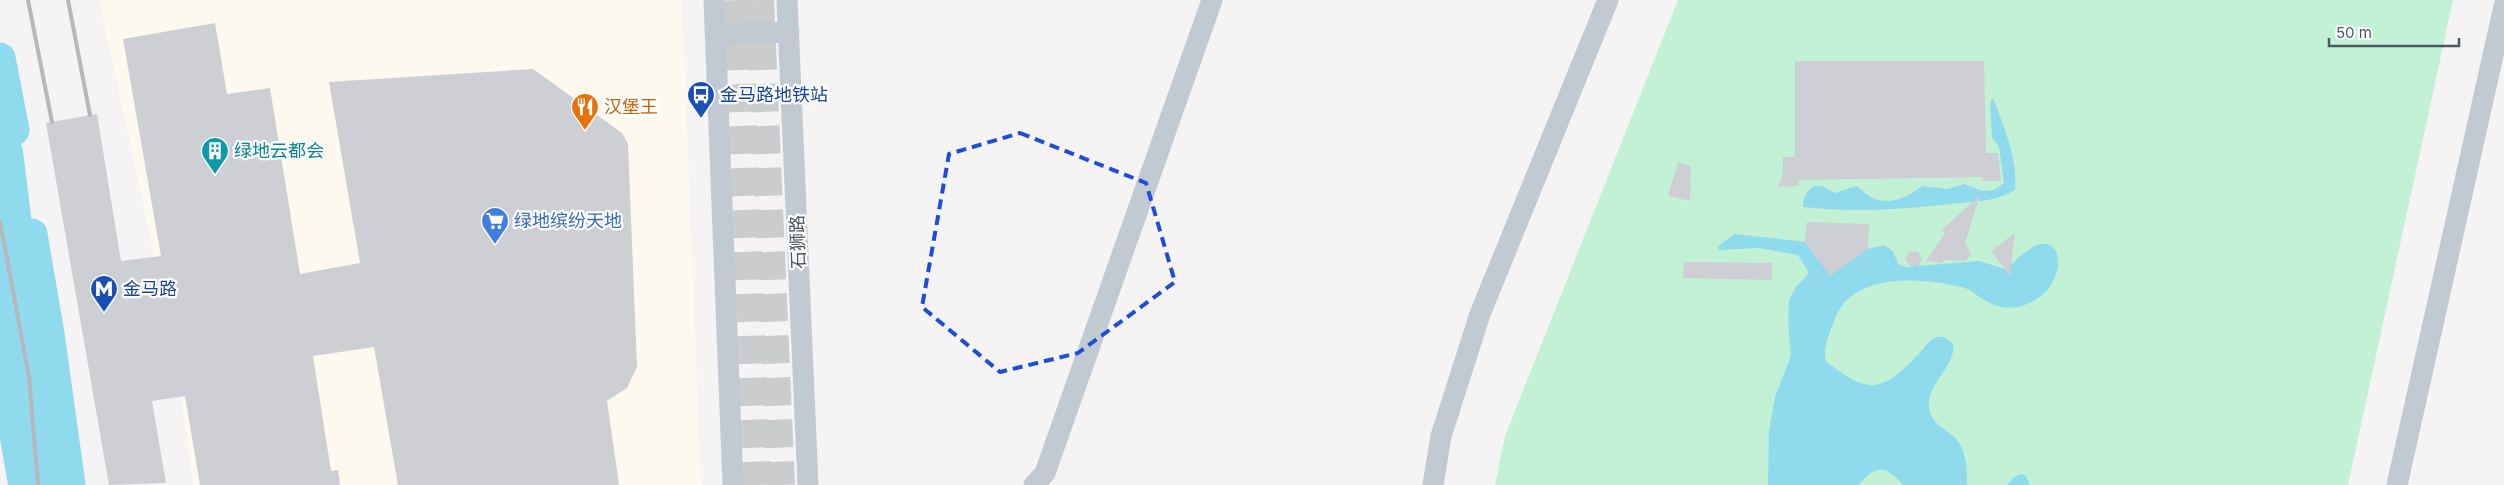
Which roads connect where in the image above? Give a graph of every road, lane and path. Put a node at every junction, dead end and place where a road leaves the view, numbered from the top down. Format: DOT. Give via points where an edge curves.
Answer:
graph roads {
  1 [pos="714,0"];
  2 [pos="787,0"];
  3 [pos="1212,0"];
  4 [pos="1608,0"];
  5 [pos="2504,6"];
  6 [pos="789,32"];
  7 [pos="715,34"];
  8 [pos="733,485"];
  9 [pos="808,485"];
  10 [pos="1034,485"];
  11 [pos="1433,485"];
  12 [pos="2398,485"];
  1 -- 7 [label="street"];
  2 -- 6 [label="street, 石狮路"];
  3 -- 10 [label="street" via="1045,473"];
  4 -- 11 [label="street" via="1480,314 1441,436"];
  5 -- 12 [label="street"];
  6 -- 7 [label="street"];
  6 -- 9 [label="street, 石狮路"];
  7 -- 8 [label="street"];
}
